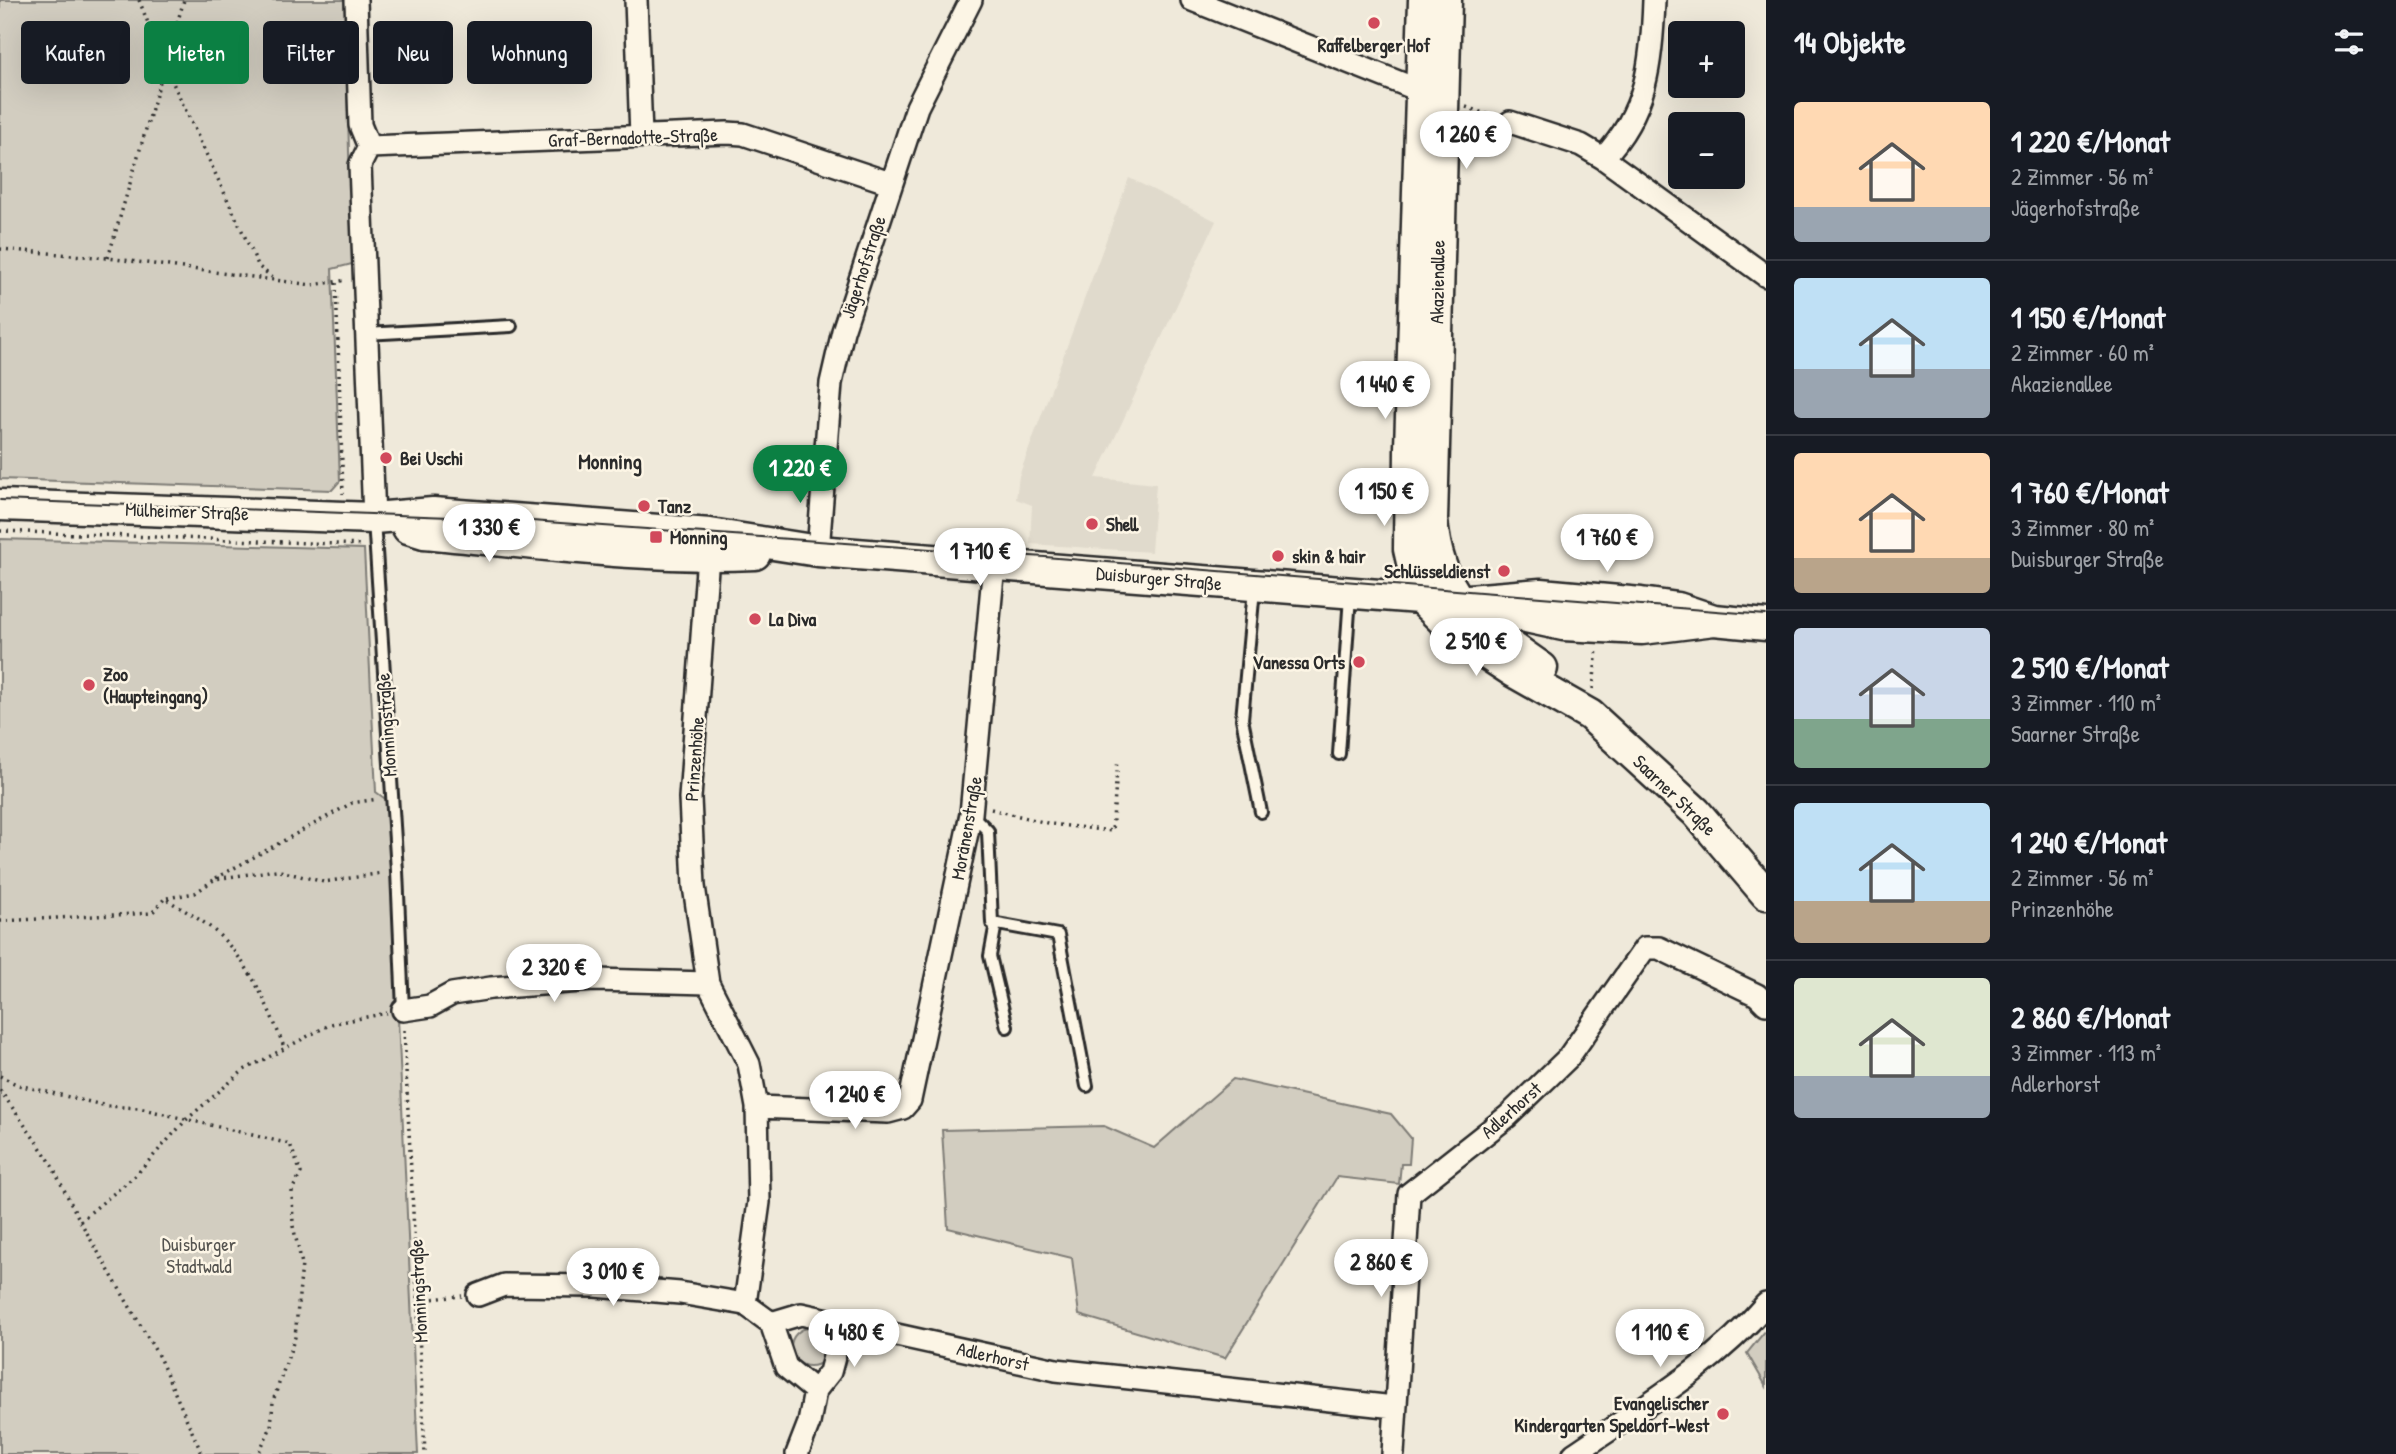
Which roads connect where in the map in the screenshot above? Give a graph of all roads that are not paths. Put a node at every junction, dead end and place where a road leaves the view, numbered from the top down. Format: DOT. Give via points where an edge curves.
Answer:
graph roads {
  1 [pos="356,0"];
  2 [pos="636,0"];
  3 [pos="971,0"];
  4 [pos="1192,0"];
  5 [pos="1424,0"];
  6 [pos="1446,0"];
  7 [pos="1654,0"];
  8 [pos="1432,96"];
  9 [pos="1510,122"];
  10 [pos="641,136"];
  11 [pos="369,147"];
  12 [pos="1603,158"];
  13 [pos="890,183"];
  14 [pos="1766,276"];
  15 [pos="511,326"];
  16 [pos="365,334"];
  17 [pos="0,505"];
  18 [pos="373,507"];
  19 [pos="709,545"];
  20 [pos="818,551"];
  21 [pos="994,564"];
  22 [pos="1254,586"];
  23 [pos="1350,593"];
  24 [pos="1420,598"];
  25 [pos="1457,601"];
  26 [pos="1714,620"];
  27 [pos="1563,625"];
  28 [pos="1766,625"];
  29 [pos="1557,679"];
  30 [pos="1583,709"];
  31 [pos="1339,754"];
  32 [pos="972,809"];
  33 [pos="1261,811"];
  34 [pos="1766,894"];
  35 [pos="996,923"];
  36 [pos="708,983"];
  37 [pos="1766,1004"];
  38 [pos="403,1010"];
  39 [pos="1007,1027"];
  40 [pos="1087,1086"];
  41 [pos="757,1107"];
  42 [pos="478,1294"];
  43 [pos="746,1304"];
  44 [pos="1766,1304"];
  45 [pos="771,1323"];
  46 [pos="844,1323"];
  47 [pos="815,1391"];
  48 [pos="1394,1407"];
  49 [pos="797,1454"];
  50 [pos="1393,1454"];
  51 [pos="1574,1454"];
  1 -- 11 [label="street" via="360,125"];
  2 -- 10 [label="street"];
  3 -- 13 [label="street, Jägerhofstraße" via="917,107"];
  4 -- 8 [label="street"];
  5 -- 8 [label="main road, Akazienallee"];
  6 -- 8 [label="main road, Akazienallee"];
  7 -- 12 [label="street" via="1637,113"];
  8 -- 24 [label="main road, Akazienallee" via="1409,549"];
  8 -- 25 [label="main road, Akazienallee" via="1432,520 1439,569"];
  9 -- 12 [label="street" via="1581,145"];
  10 -- 11 [label="street, Graf-Bernadotte-Straße"];
  10 -- 13 [label="street, Graf-Bernadotte-Straße" via="743,134"];
  11 -- 16 [label="street, Monningstraße" via="360,164"];
  12 -- 14 [label="street"];
  13 -- 20 [label="street, Jägerhofstraße" via="831,383"];
  15 -- 16 [label="lane"];
  16 -- 18 [label="street, Monningstraße"];
  17 -- 18 [label="main road, Mülheimer Straße"];
  18 -- 19 [label="main road, Duisburger Straße" via="424,533 564,535"];
  18 -- 38 [label="lane, Monningstraße"];
  19 -- 20 [label="main road, Duisburger Straße"];
  19 -- 36 [label="street, Prinzenhöhe" via="690,798 694,886"];
  20 -- 21 [label="main road, Duisburger Straße"];
  21 -- 22 [label="main road, Duisburger Straße"];
  21 -- 32 [label="street, Moränenstraße"];
  22 -- 23 [label="main road, Duisburger Straße"];
  22 -- 33 [label="lane" via="1242,719"];
  23 -- 24 [label="main road, Duisburger Straße"];
  23 -- 31 [label="lane"];
  24 -- 25 [label="main road, Duisburger Straße"];
  24 -- 30 [label="main road, Saarner Straße" via="1458,636"];
  25 -- 26 [label="main road, Duisburger Straße" via="1541,594 1678,608"];
  25 -- 27 [label="main road, Duisburger Straße"];
  25 -- 29 [label="main road, Saarner Straße"];
  26 -- 27 [label="main road, Duisburger Straße" via="1642,629"];
  26 -- 28 [label="main road, Duisburger Straße"];
  27 -- 29 [label="main road" via="1554,651"];
  29 -- 30 [label="main road, Saarner Straße"];
  30 -- 34 [label="main road, Saarner Straße" via="1696,812"];
  32 -- 35 [label="lane" via="988,831 992,923"];
  32 -- 41 [label="street, Moränenstraße" via="914,1088 903,1108 888,1112"];
  35 -- 39 [label="lane" via="990,956"];
  35 -- 40 [label="lane" via="1058,935"];
  36 -- 38 [label="street" via="594,980 491,988 452,994 430,1006"];
  36 -- 41 [label="street, Prinzenhöhe" via="749,1064"];
  37 -- 48 [label="street, Adlerhorst" via="1757,995 1659,948 1645,948 1568,1058 1508,1116 1409,1194"];
  41 -- 43 [label="street, Prinzenhöhe" via="759,1202"];
  42 -- 43 [label="street" via="504,1285 595,1286"];
  43 -- 45 [label="street"];
  44 -- 51 [label="street" via="1705,1363"];
  45 -- 46 [label="street" via="801,1314"];
  45 -- 47 [label="street" via="786,1367"];
  46 -- 47 [label="street" via="830,1372"];
  46 -- 48 [label="street, Adlerhorst" via="1056,1370"];
  47 -- 49 [label="street"];
  48 -- 50 [label="street, Adlerhorst"];
}
